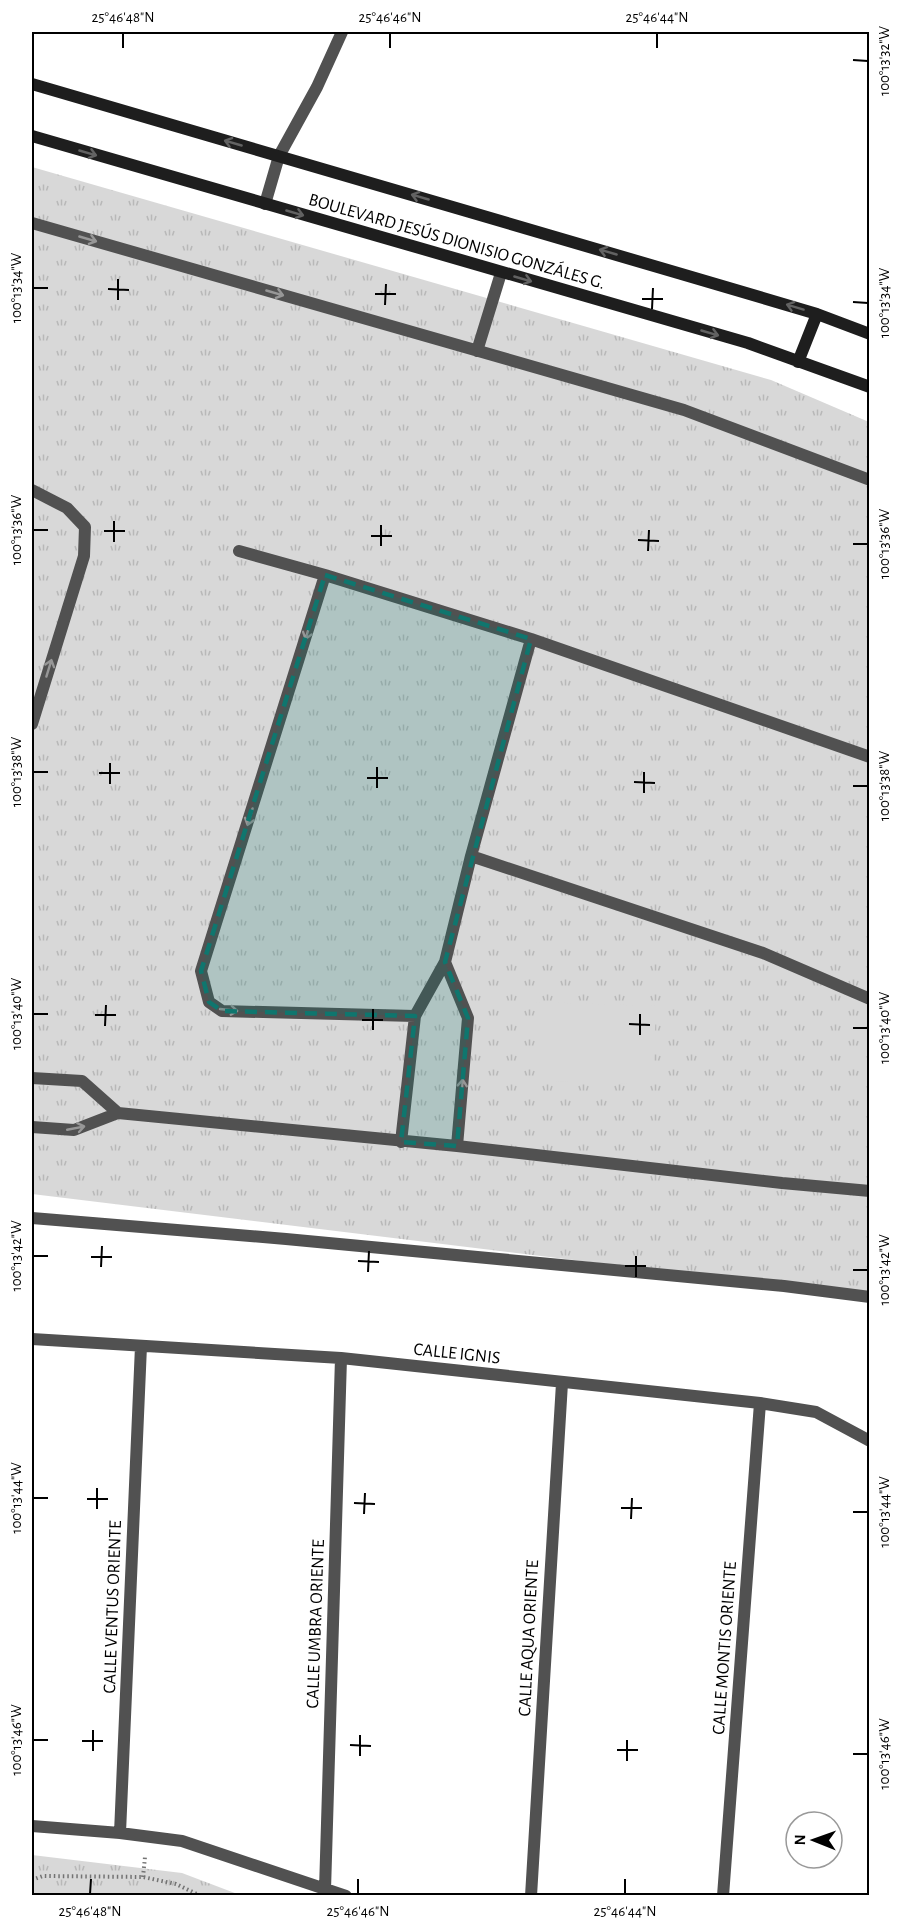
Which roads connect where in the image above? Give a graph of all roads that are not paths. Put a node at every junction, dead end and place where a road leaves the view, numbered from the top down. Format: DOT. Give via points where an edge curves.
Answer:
graph roads {
  1 [pos="342,32"];
  2 [pos="32,84"];
  3 [pos="32,136"];
  4 [pos="279,156"];
  5 [pos="265,204"];
  6 [pos="32,223"];
  7 [pos="501,273"];
  8 [pos="817,314"];
  9 [pos="870,334"];
  10 [pos="477,351"];
  11 [pos="798,362"];
  12 [pos="870,387"];
  13 [pos="870,480"];
  14 [pos="32,490"];
  15 [pos="239,552"];
  16 [pos="326,575"];
  17 [pos="531,639"];
  18 [pos="32,724"];
  19 [pos="870,757"];
  20 [pos="471,856"];
  21 [pos="445,962"];
  22 [pos="870,999"];
  23 [pos="415,1016"];
  24 [pos="32,1078"];
  25 [pos="118,1113"];
  26 [pos="32,1127"];
  27 [pos="401,1142"];
  28 [pos="457,1146"];
  29 [pos="870,1191"];
  30 [pos="32,1218"];
  31 [pos="870,1298"];
  32 [pos="32,1339"];
  33 [pos="141,1346"];
  34 [pos="341,1358"];
  35 [pos="562,1383"];
  36 [pos="760,1403"];
  37 [pos="870,1441"];
  38 [pos="32,1826"];
  39 [pos="120,1833"];
  40 [pos="325,1890"];
  41 [pos="346,1896"];
  42 [pos="531,1896"];
  43 [pos="723,1896"];
  1 -- 4 [label="street"];
  4 -- 2 [label="main road, BOULEVARD JESÚS DIONISIO GONZÁLES G., one-way"];
  3 -- 5 [label="main road, BOULEVARD JESÚS DIONISIO GONZÁLES G., one-way"];
  4 -- 5 [label="street"];
  8 -- 4 [label="main road, BOULEVARD JESÚS DIONISIO GONZÁLES G., one-way"];
  5 -- 7 [label="main road, BOULEVARD JESÚS DIONISIO GONZÁLES G., one-way"];
  6 -- 10 [label="street, one-way"];
  7 -- 10 [label="street"];
  7 -- 11 [label="main road, BOULEVARD JESÚS DIONISIO GONZÁLES G., one-way"];
  8 -- 9 [label="main road, BOULEVARD JESÚS DIONISIO GONZÁLES G."];
  8 -- 11 [label="main road"];
  10 -- 13 [label="street" via="684,410"];
  11 -- 12 [label="main road, BOULEVARD JESÚS DIONISIO GONZÁLES G."];
  18 -- 14 [label="street, one-way" via="84,556 85,527 67,508"];
  15 -- 16 [label="street"];
  16 -- 17 [label="street"];
  16 -- 23 [label="street, one-way" via="201,971 209,1002 222,1011"];
  17 -- 19 [label="street"];
  17 -- 20 [label="street"];
  20 -- 21 [label="street"];
  20 -- 22 [label="street" via="763,954"];
  21 -- 23 [label="street"];
  28 -- 21 [label="street, one-way" via="468,1018"];
  23 -- 27 [label="street"];
  24 -- 25 [label="street" via="82,1081"];
  26 -- 25 [label="street, one-way" via="74,1130"];
  25 -- 27 [label="street"];
  27 -- 28 [label="street"];
  28 -- 29 [label="street"];
  30 -- 31 [label="street" via="784,1286"];
  32 -- 33 [label="street, CALLE IGNIS"];
  33 -- 34 [label="street, CALLE IGNIS"];
  33 -- 39 [label="street, CALLE VENTUS ORIENTE"];
  34 -- 35 [label="street, CALLE IGNIS"];
  34 -- 40 [label="street, CALLE UMBRA ORIENTE"];
  35 -- 36 [label="street, CALLE IGNIS"];
  35 -- 42 [label="street, CALLE AQUA ORIENTE"];
  36 -- 37 [label="street, CALLE IGNIS" via="816,1412"];
  36 -- 43 [label="street, CALLE MONTIS ORIENTE"];
  38 -- 39 [label="street"];
  39 -- 40 [label="street" via="182,1841"];
  40 -- 41 [label="street"];
}
